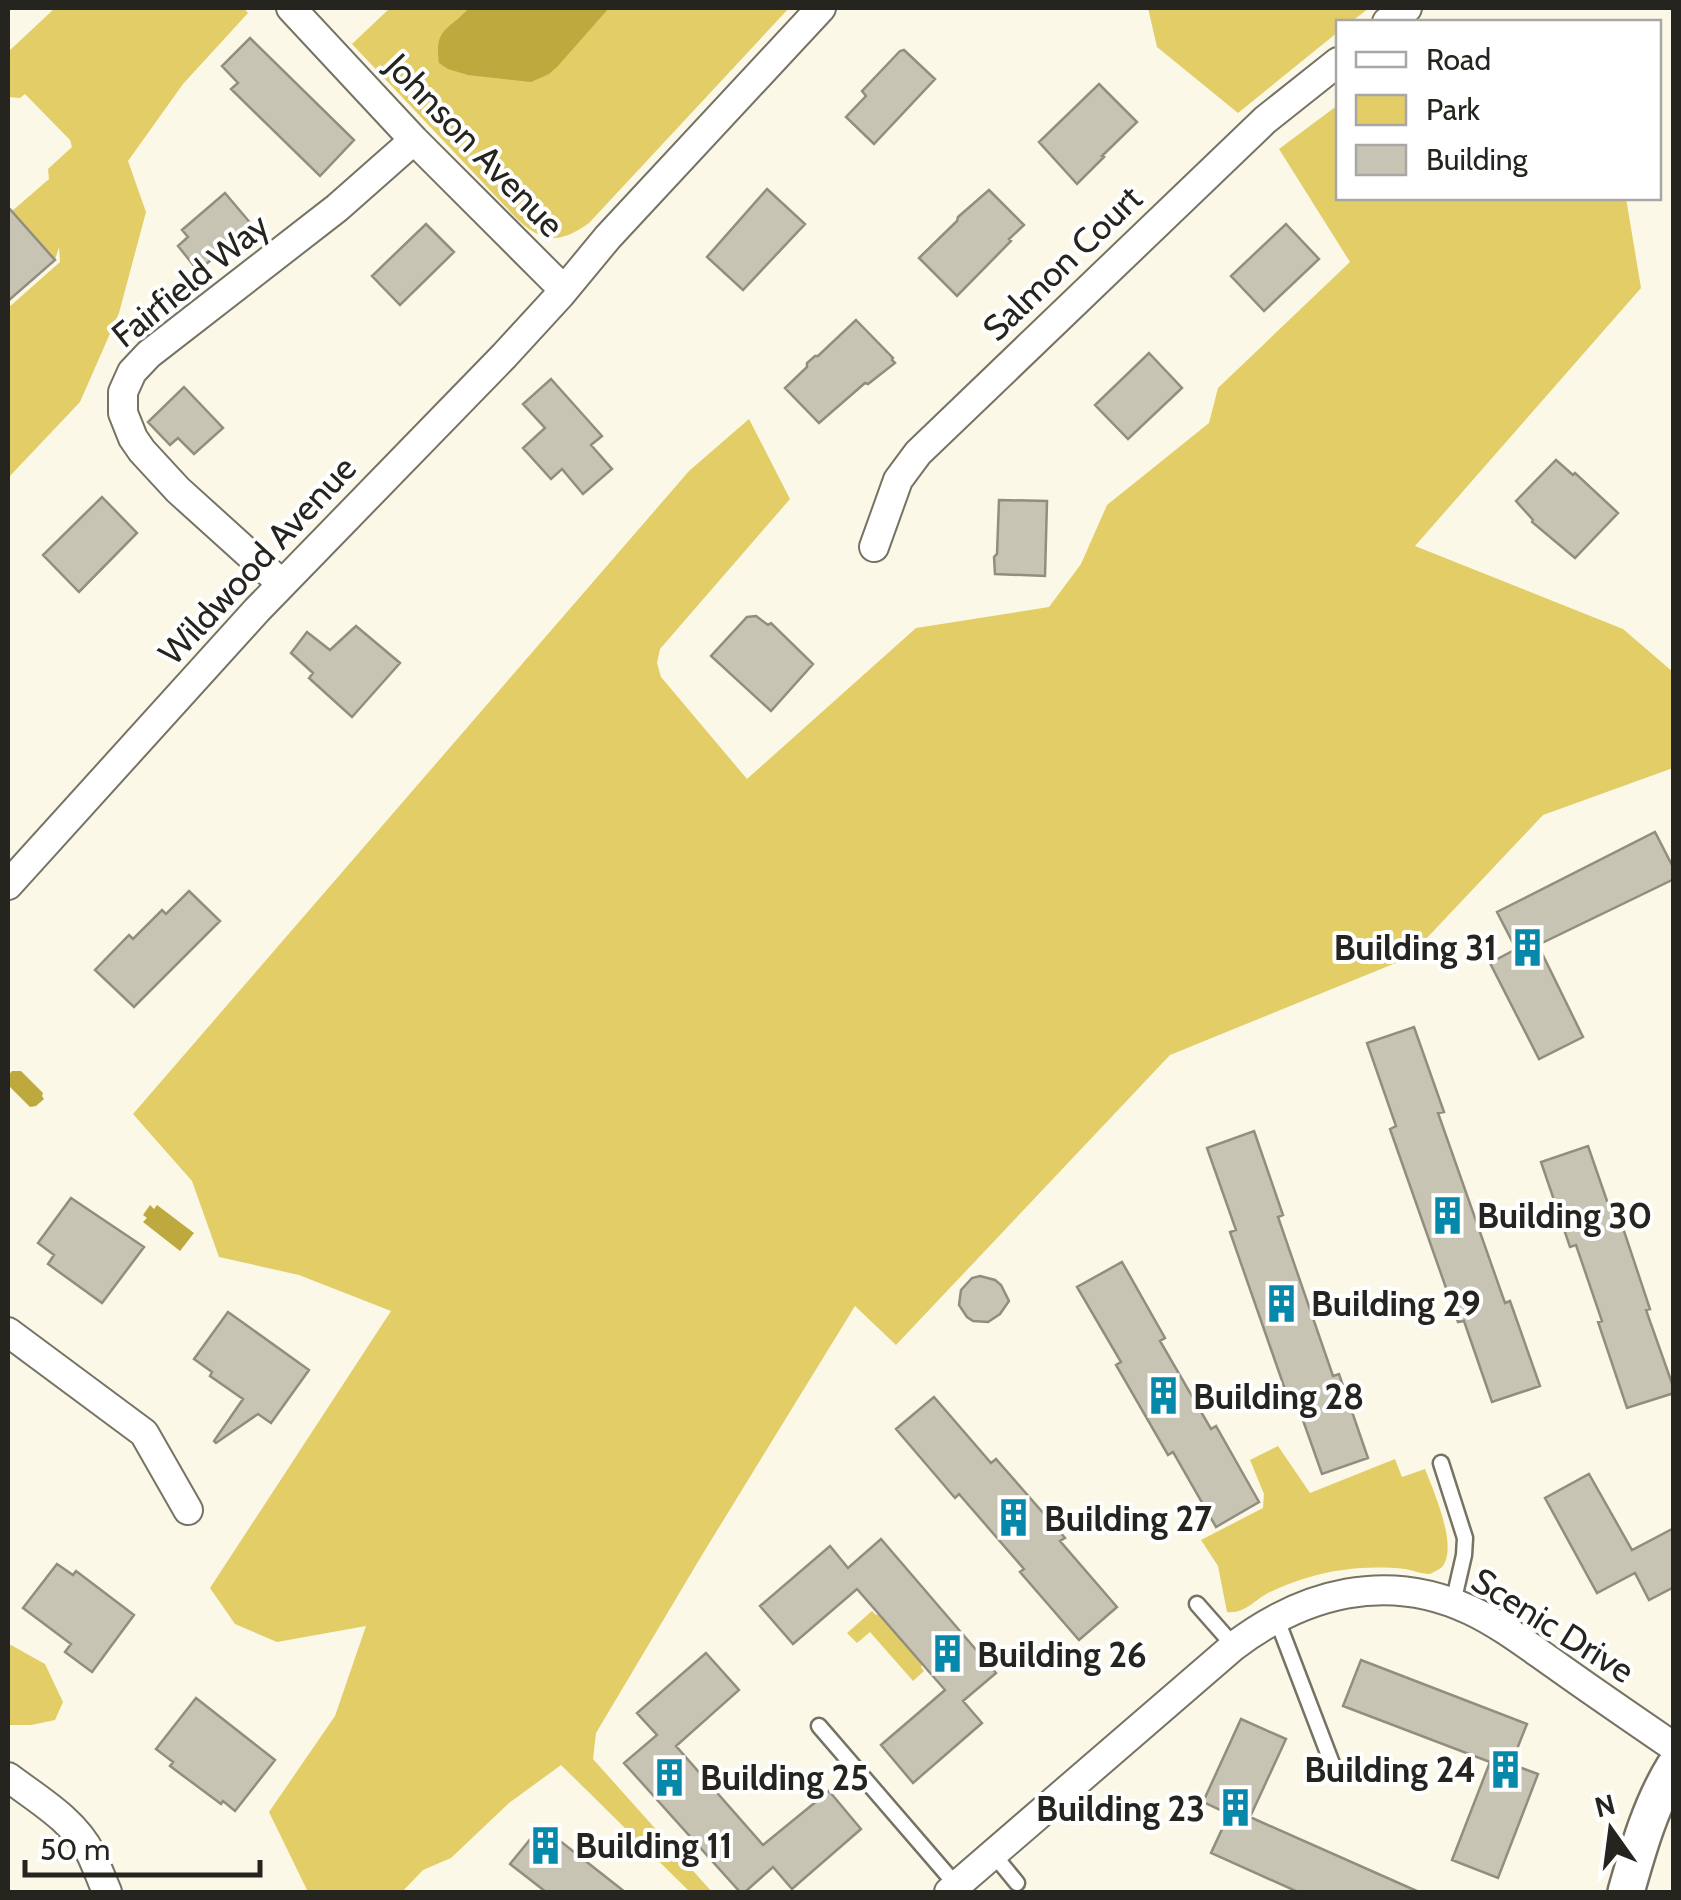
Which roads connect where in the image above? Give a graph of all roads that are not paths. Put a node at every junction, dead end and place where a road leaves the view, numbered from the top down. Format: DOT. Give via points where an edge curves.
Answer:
graph roads {
  1 [pos="292,8"];
  2 [pos="821,8"];
  3 [pos="1336,64"];
  4 [pos="414,140"];
  5 [pos="564,290"];
  6 [pos="874,547"];
  7 [pos="282,584"];
  8 [pos="8,885"];
  9 [pos="8,1332"];
  10 [pos="1441,1462"];
  11 [pos="188,1510"];
  12 [pos="1453,1603"];
  13 [pos="1197,1604"];
  14 [pos="1276,1617"];
  15 [pos="1234,1646"];
  16 [pos="819,1726"];
  17 [pos="1674,1746"];
  18 [pos="1674,1767"];
  19 [pos="1336,1774"];
  20 [pos="8,1777"];
  21 [pos="1065,1792"];
  22 [pos="1085,1814"];
  23 [pos="994,1855"];
  24 [pos="1017,1883"];
  25 [pos="953,1889"];
  26 [pos="107,1892"];
  27 [pos="1626,1892"];
  1 -- 4 [label="street, Johnson Avenue"];
  2 -- 5 [label="street, Wildwood Avenue"];
  3 -- 6 [label="street, Salmon Court" via="1265,120 918,453 898,480"];
  4 -- 5 [label="street, Johnson Avenue"];
  4 -- 7 [label="street, Fairfield Way" via="149,354 123,392 126,424 142,451"];
  5 -- 7 [label="street, Wildwood Avenue"];
  7 -- 8 [label="street, Wildwood Avenue"];
  9 -- 11 [label="street" via="144,1433"];
  10 -- 12 [label="lane" via="1465,1538"];
  12 -- 14 [label="street, Scenic Drive" via="1370,1590 1320,1599"];
  12 -- 17 [label="street, Scenic Drive" via="1516,1637"];
  13 -- 15 [label="lane"];
  14 -- 15 [label="street, Scenic Drive"];
  14 -- 19 [label="lane"];
  15 -- 21 [label="street, Scenic Drive"];
  16 -- 25 [label="lane"];
  18 -- 27 [label="street" via="1640,1841"];
  20 -- 26 [label="street" via="75,1831"];
  21 -- 22 [label="lane"];
  21 -- 23 [label="street, Scenic Drive"];
  23 -- 24 [label="lane"];
  23 -- 25 [label="street, Scenic Drive"];
}
